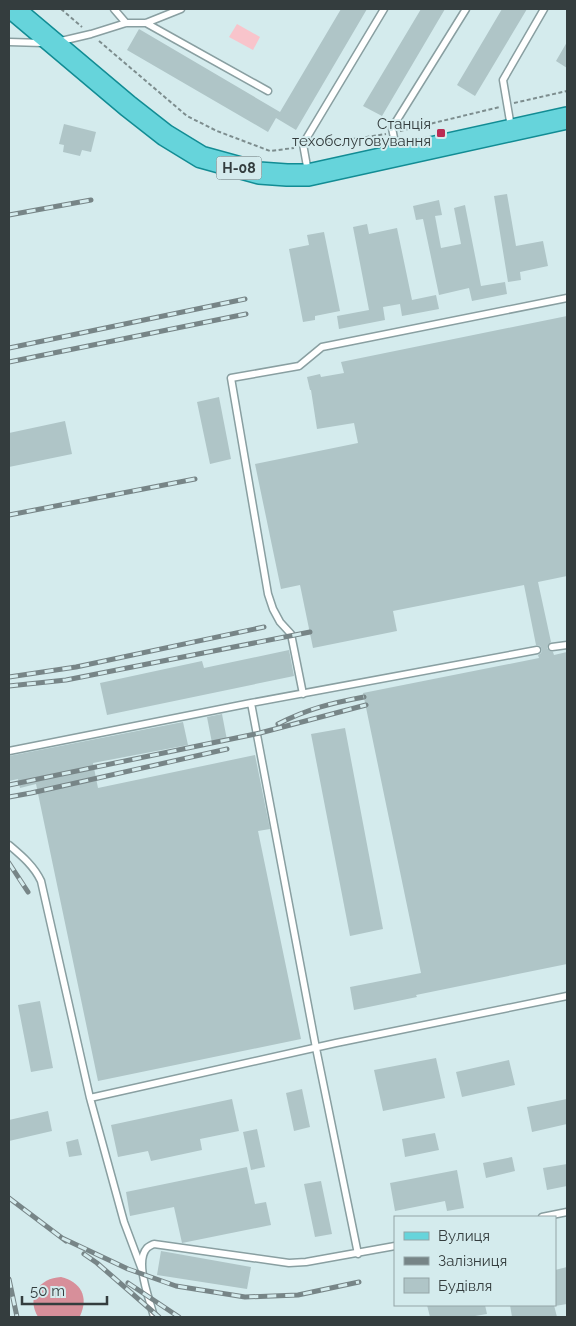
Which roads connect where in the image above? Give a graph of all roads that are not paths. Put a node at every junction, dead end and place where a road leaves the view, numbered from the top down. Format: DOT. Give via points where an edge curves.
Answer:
graph roads {
  1 [pos="13,9"];
  2 [pos="114,9"];
  3 [pos="181,9"];
  4 [pos="384,9"];
  5 [pos="466,9"];
  6 [pos="544,9"];
  7 [pos="126,23"];
  8 [pos="146,23"];
  9 [pos="9,42"];
  10 [pos="52,43"];
  11 [pos="268,91"];
  12 [pos="563,117"];
  13 [pos="512,130"];
  14 [pos="398,156"];
  15 [pos="308,175"];
  16 [pos="567,298"];
  17 [pos="567,645"];
  18 [pos="552,648"];
  19 [pos="537,650"];
  20 [pos="303,694"];
  21 [pos="251,703"];
  22 [pos="9,750"];
  23 [pos="9,845"];
  24 [pos="567,996"];
  25 [pos="316,1048"];
  26 [pos="90,1098"];
  27 [pos="567,1212"];
  28 [pos="547,1216"];
  29 [pos="394,1246"];
  30 [pos="358,1254"];
  31 [pos="142,1270"];
  32 [pos="154,1317"];
  1 -- 10 [label="main road, Н-08"];
  2 -- 7 [label="lane"];
  3 -- 8 [label="lane"];
  4 -- 15 [label="lane" via="303,144"];
  5 -- 14 [label="lane" via="392,128"];
  6 -- 13 [label="lane" via="503,80"];
  7 -- 8 [label="lane"];
  7 -- 10 [label="lane"];
  8 -- 11 [label="lane"];
  9 -- 10 [label="lane"];
  10 -- 15 [label="main road, Н-08" via="164,135 201,157 259,174"];
  12 -- 13 [label="main road, Н-08"];
  13 -- 14 [label="main road, Н-08"];
  14 -- 15 [label="main road, Н-08"];
  16 -- 20 [label="lane" via="322,347 299,366 231,378 268,594 280,622 291,634"];
  17 -- 18 [label="lane"];
  19 -- 20 [label="lane"];
  20 -- 21 [label="lane"];
  21 -- 22 [label="lane"];
  21 -- 25 [label="lane"];
  23 -- 26 [label="lane" via="30,864 41,881"];
  24 -- 25 [label="lane"];
  25 -- 26 [label="lane"];
  25 -- 30 [label="lane"];
  26 -- 31 [label="lane" via="124,1222"];
  27 -- 28 [label="lane"];
  29 -- 30 [label="lane"];
  30 -- 31 [label="lane" via="289,1263 154,1244 147,1247 142,1256"];
  31 -- 32 [label="lane"];
}
